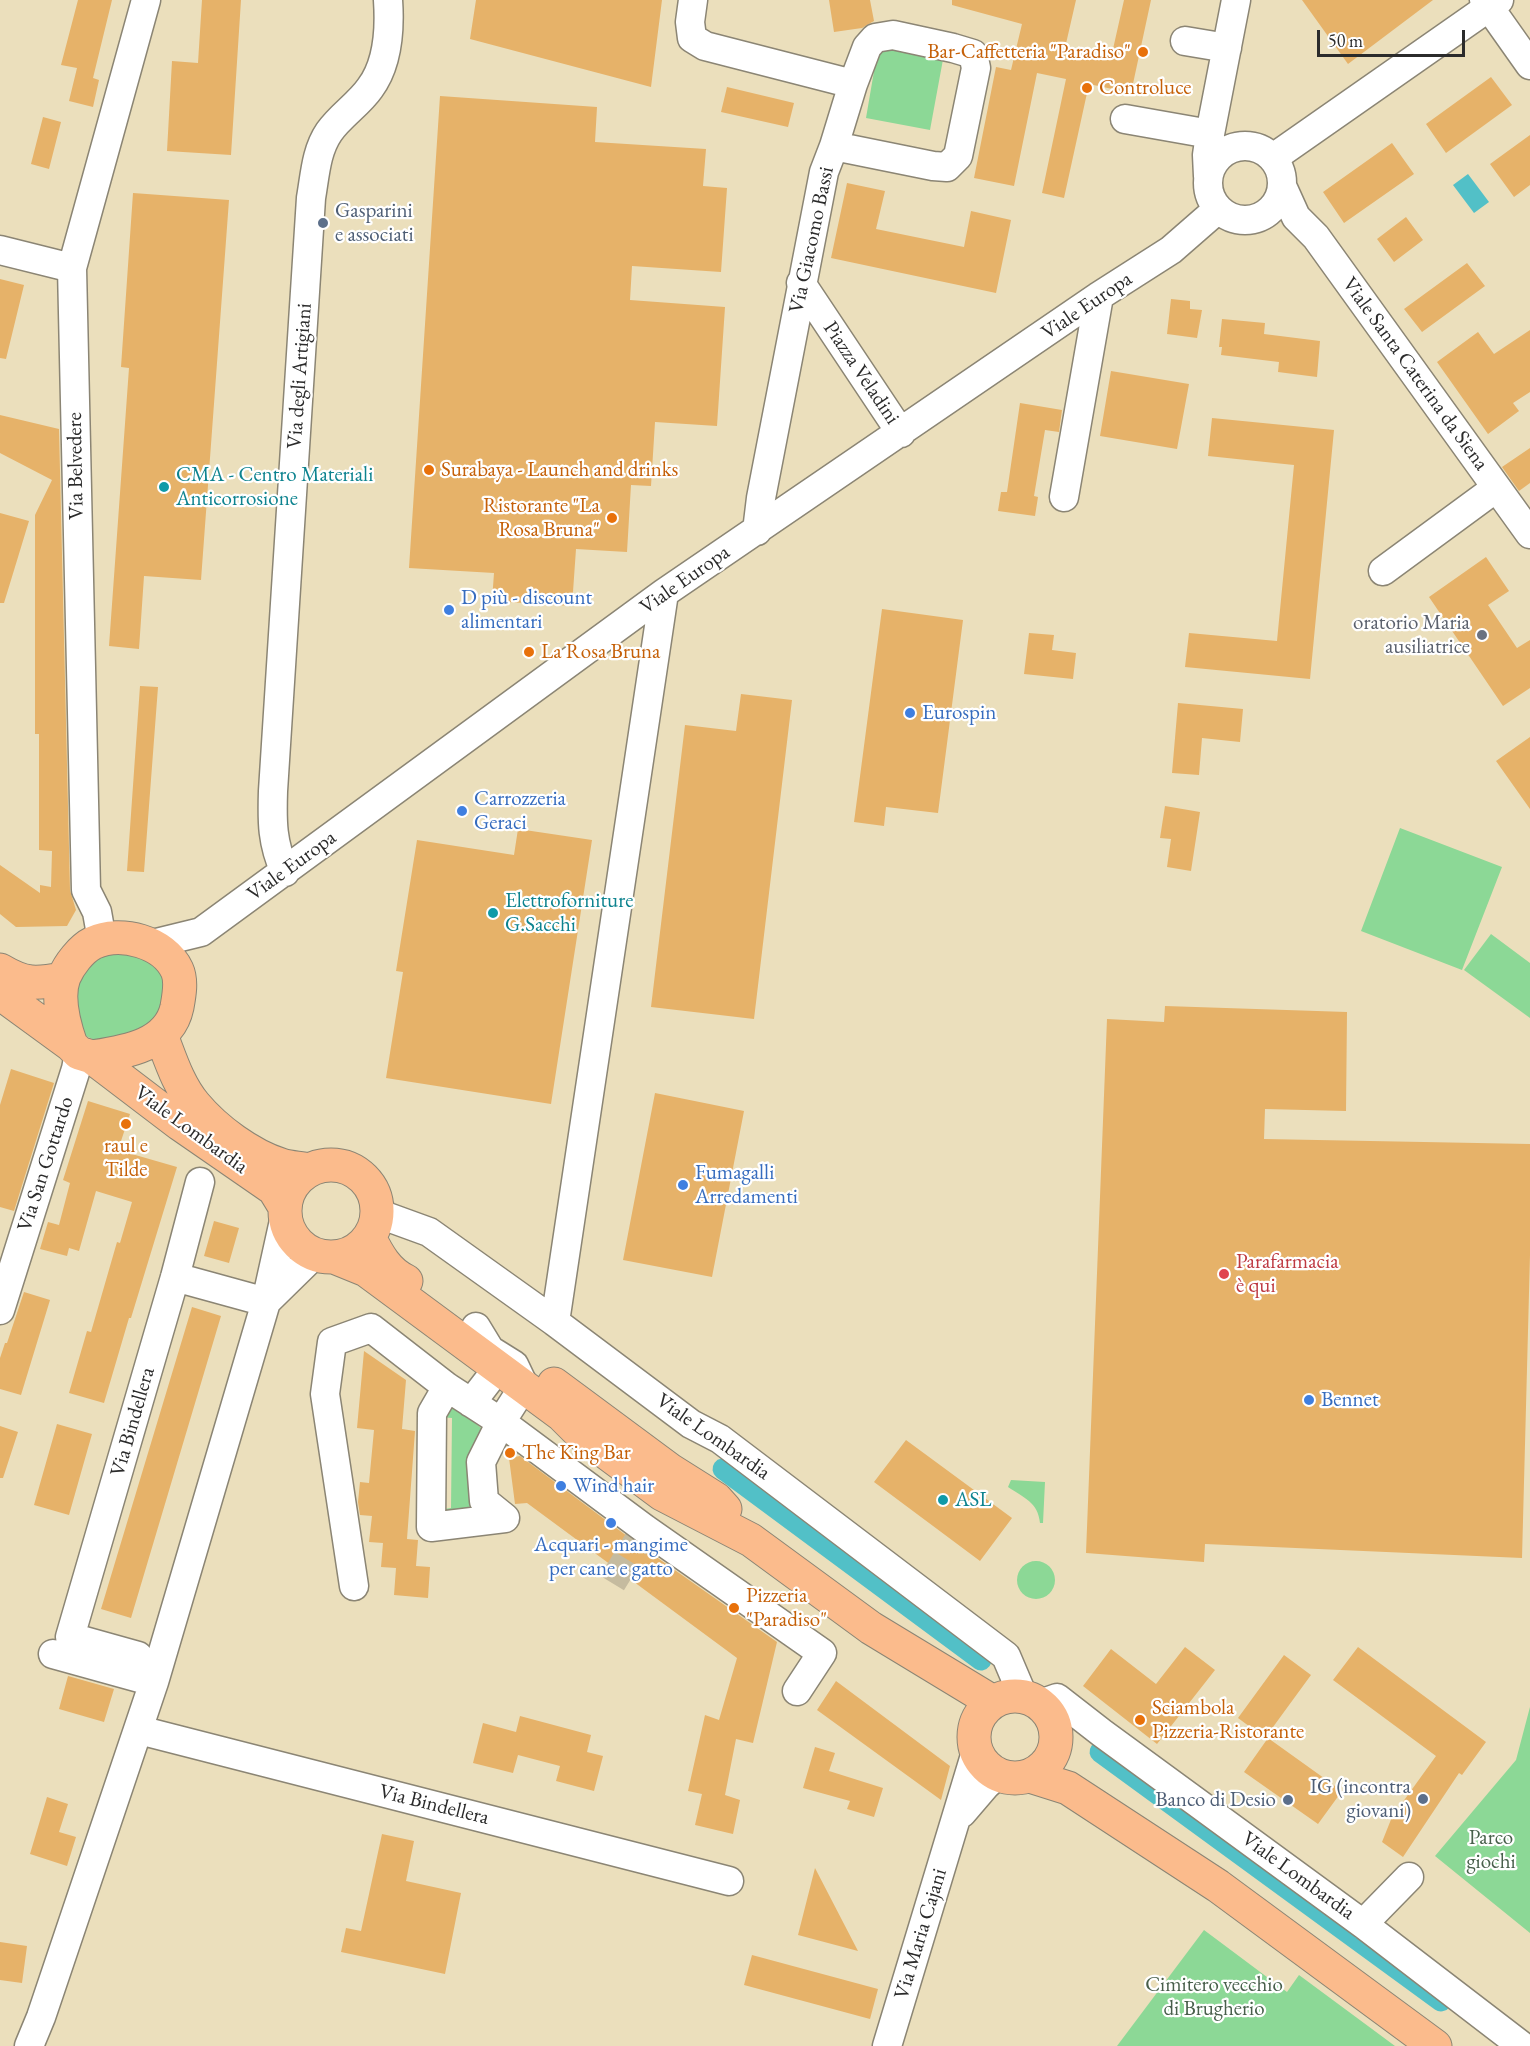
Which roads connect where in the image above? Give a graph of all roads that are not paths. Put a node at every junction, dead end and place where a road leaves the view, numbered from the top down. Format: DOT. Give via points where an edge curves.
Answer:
graph roads {
  1 [pos="147,0"];
  2 [pos="693,0"];
  3 [pos="1236,0"];
  4 [pos="1491,2"];
  5 [pos="389,3"];
  6 [pos="1185,40"];
  7 [pos="1227,48"];
  8 [pos="1530,65"];
  9 [pos="853,84"];
  10 [pos="1216,106"];
  11 [pos="1125,118"];
  12 [pos="1210,134"];
  13 [pos="834,146"];
  14 [pos="1240,146"];
  15 [pos="1273,158"];
  16 [pos="1208,176"];
  17 [pos="1282,186"];
  18 [pos="1218,209"];
  19 [pos="1296,217"];
  20 [pos="1255,219"];
  21 [pos="0,250"];
  22 [pos="72,268"];
  23 [pos="801,283"];
  24 [pos="1100,296"];
  25 [pos="901,433"];
  26 [pos="1496,488"];
  27 [pos="1064,497"];
  28 [pos="757,531"];
  29 [pos="1530,534"];
  30 [pos="1383,571"];
  31 [pos="664,593"];
  32 [pos="285,872"];
  33 [pos="102,940"];
  34 [pos="152,944"];
  35 [pos="0,970"];
  36 [pos="63,979"];
  37 [pos="0,993"];
  38 [pos="161,1035"];
  39 [pos="80,1052"];
  40 [pos="309,1170"];
  41 [pos="200,1182"];
  42 [pos="285,1212"];
  43 [pos="373,1221"];
  44 [pos="324,1256"];
  45 [pos="175,1277"];
  46 [pos="266,1302"];
  47 [pos="0,1310"];
  48 [pos="555,1322"];
  49 [pos="476,1327"];
  50 [pos="511,1377"];
  51 [pos="447,1387"];
  52 [pos="471,1403"];
  53 [pos="501,1422"];
  54 [pos="752,1540"];
  55 [pos="354,1586"];
  56 [pos="53,1654"];
  57 [pos="138,1656"];
  58 [pos="154,1682"];
  59 [pos="797,1691"];
  60 [pos="1001,1725"];
  61 [pos="139,1730"];
  62 [pos="1055,1749"];
  63 [pos="1030,1776"];
  64 [pos="1409,1877"];
  65 [pos="729,1881"];
  66 [pos="1218,1886"];
  67 [pos="1363,1924"];
  68 [pos="29,2046"];
  69 [pos="887,2046"];
  70 [pos="1435,2046"];
  71 [pos="1522,2046"];
  1 -- 22 [label="street, Via Belvedere"];
  2 -- 9 [label="street" via="692,38 705,46"];
  3 -- 7 [label="street"];
  4 -- 8 [label="street"];
  4 -- 15 [label="street"];
  5 -- 32 [label="street, Via degli Artigiani" via="386,53 378,74 330,131 320,149 312,198 273,791 272,829"];
  6 -- 7 [label="street"];
  7 -- 10 [label="street"];
  9 -- 13 [label="street, Via Giacomo Bassi"];
  9 -- 13 [label="street" via="874,38 893,35 973,54 976,68 958,156 947,167"];
  10 -- 12 [label="street"];
  10 -- 14 [label="street" via="1227,131"];
  11 -- 12 [label="street"];
  12 -- 16 [label="street"];
  13 -- 23 [label="street, Via Giacomo Bassi" via="824,172"];
  14 -- 15 [label="street" via="1258,148"];
  14 -- 16 [label="street" via="1216,159"];
  15 -- 17 [label="street"];
  16 -- 18 [label="street" via="1209,194"];
  17 -- 19 [label="street, Viale Santa Caterina da Siena"];
  17 -- 20 [label="street" via="1276,203"];
  18 -- 20 [label="street" via="1231,218"];
  18 -- 24 [label="street, Viale Europa" via="1171,250"];
  19 -- 20 [label="street"];
  19 -- 26 [label="street, Viale Santa Caterina da Siena" via="1316,237"];
  21 -- 22 [label="street"];
  22 -- 33 [label="street, Via Belvedere" via="86,890 97,912"];
  23 -- 25 [label="street, Piazza Veladini"];
  23 -- 28 [label="street, Via Giacomo Bassi"];
  24 -- 25 [label="street, Viale Europa"];
  24 -- 27 [label="street"];
  25 -- 28 [label="street, Viale Europa"];
  26 -- 29 [label="street, Viale Santa Caterina da Siena"];
  26 -- 30 [label="street"];
  28 -- 31 [label="street, Viale Europa"];
  31 -- 32 [label="street, Viale Europa"];
  31 -- 48 [label="street"];
  32 -- 34 [label="street, Viale Europa" via="201,932"];
  33 -- 34 [label="main road" via="126,938"];
  33 -- 36 [label="main road" via="81,953"];
  34 -- 38 [label="main road" via="178,972 175,1013"];
  35 -- 36 [label="main road" via="17,980 40,983"];
  36 -- 39 [label="main road" via="65,1028"];
  37 -- 39 [label="main road, Viale Lombardia"];
  38 -- 39 [label="main road" via="141,1047"];
  38 -- 40 [label="main road, Viale Lombardia" via="174,1070 194,1104 222,1130 255,1153 282,1165"];
  39 -- 42 [label="main road, Viale Lombardia" via="274,1189"];
  39 -- 47 [label="street, Via San Gottardo"];
  40 -- 42 [label="main road" via="289,1192"];
  40 -- 43 [label="main road" via="326,1164 344,1166 360,1174 372,1188"];
  41 -- 45 [label="street, Via Bindellera"];
  42 -- 44 [label="main road" via="290,1232 301,1246"];
  42 -- 46 [label="street"];
  43 -- 44 [label="main road" via="354,1251"];
  43 -- 48 [label="street, Viale Lombardia" via="385,1216 429,1232"];
  43 -- 49 [label="main road, Viale Lombardia" via="378,1257 397,1276"];
  44 -- 46 [label="street"];
  44 -- 50 [label="main road, Viale Lombardia" via="366,1270"];
  45 -- 46 [label="street"];
  45 -- 57 [label="street, Via Bindellera" via="70,1637"];
  46 -- 58 [label="street"];
  48 -- 60 [label="street, Viale Lombardia" via="691,1424 720,1438 1006,1656"];
  49 -- 50 [label="street, Viale Lombardia" via="490,1350 514,1365"];
  49 -- 54 [label="main road, Viale Lombardia" via="670,1470 716,1498"];
  50 -- 52 [label="street"];
  50 -- 53 [label="street"];
  50 -- 54 [label="main road, Viale Lombardia" via="662,1494"];
  51 -- 52 [label="street"];
  51 -- 53 [label="street" via="432,1413 431,1527 505,1518 484,1501 481,1462"];
  51 -- 55 [label="street" via="371,1328 332,1342 325,1394"];
  52 -- 53 [label="street"];
  53 -- 59 [label="street" via="822,1653"];
  54 -- 60 [label="main road, Viale Lombardia"];
  56 -- 58 [label="street"];
  58 -- 61 [label="street"];
  60 -- 62 [label="main road" via="1049,1713 1057,1737"];
  60 -- 63 [label="main road" via="1014,1779"];
  60 -- 67 [label="street, Viale Lombardia" via="1057,1698"];
  60 -- 69 [label="street, Via Maria Cajani" via="955,1822"];
  61 -- 65 [label="street, Via Bindellera"];
  61 -- 68 [label="street"];
  62 -- 63 [label="main road" via="1046,1766"];
  62 -- 66 [label="main road"];
  63 -- 66 [label="main road" via="1068,1788"];
  64 -- 67 [label="street"];
  66 -- 70 [label="main road"];
  67 -- 71 [label="street, Viale Lombardia"];
}
